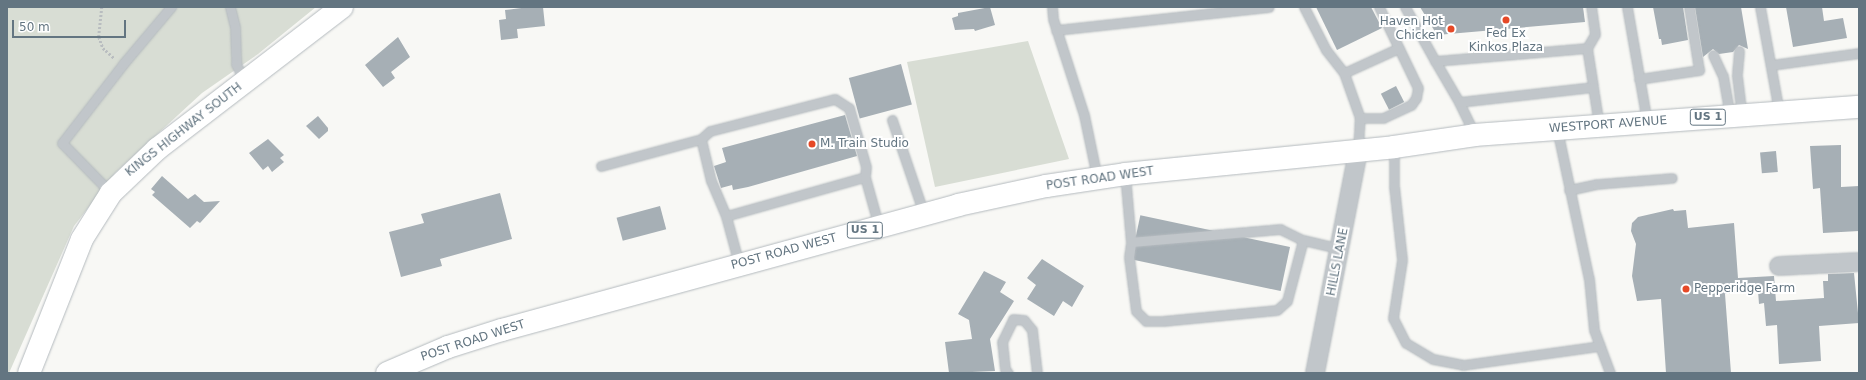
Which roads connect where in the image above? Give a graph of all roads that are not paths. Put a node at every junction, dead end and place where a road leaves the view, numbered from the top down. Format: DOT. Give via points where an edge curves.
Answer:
graph roads {
  1 [pos="171,7"];
  2 [pos="230,7"];
  3 [pos="342,7"];
  4 [pos="1052,7"];
  5 [pos="1269,7"];
  6 [pos="1304,7"];
  7 [pos="1379,7"];
  8 [pos="1405,7"];
  9 [pos="1591,7"];
  10 [pos="1627,7"];
  11 [pos="1689,7"];
  12 [pos="1760,7"];
  13 [pos="1056,30"];
  14 [pos="1398,48"];
  15 [pos="1587,48"];
  16 [pos="1739,51"];
  17 [pos="1859,53"];
  18 [pos="1713,55"];
  19 [pos="1435,61"];
  20 [pos="1771,65"];
  21 [pos="1344,73"];
  22 [pos="1639,79"];
  23 [pos="245,82"];
  24 [pos="1593,87"];
  25 [pos="1459,102"];
  26 [pos="1859,107"];
  27 [pos="1779,112"];
  28 [pos="1736,115"];
  29 [pos="1360,118"];
  30 [pos="892,120"];
  31 [pos="1647,122"];
  32 [pos="1599,126"];
  33 [pos="1557,129"];
  34 [pos="1476,135"];
  35 [pos="701,139"];
  36 [pos="1394,147"];
  37 [pos="1358,151"];
  38 [pos="601,166"];
  39 [pos="1125,174"];
  40 [pos="1097,177"];
  41 [pos="865,178"];
  42 [pos="1672,178"];
  43 [pos="1569,190"];
  44 [pos="111,193"];
  45 [pos="924,214"];
  46 [pos="726,216"];
  47 [pos="879,227"];
  48 [pos="1303,240"];
  49 [pos="1131,242"];
  50 [pos="1341,249"];
  51 [pos="1859,262"];
  52 [pos="739,264"];
  53 [pos="1779,266"];
  54 [pos="1600,346"];
  55 [pos="28,373"];
  56 [pos="387,373"];
  57 [pos="1008,373"];
  58 [pos="1037,373"];
  59 [pos="1315,373"];
  60 [pos="1610,373"];
  1 -- 44 [label="lane" via="62,143"];
  2 -- 23 [label="lane" via="235,27 236,64"];
  3 -- 23 [label="main road, KINGS HIGHWAY SOUTH"];
  4 -- 13 [label="lane"];
  5 -- 13 [label="lane"];
  6 -- 21 [label="lane" via="1326,50"];
  7 -- 14 [label="lane"];
  8 -- 19 [label="lane"];
  9 -- 15 [label="lane" via="1596,34"];
  10 -- 22 [label="lane"];
  11 -- 22 [label="lane" via="1699,70"];
  12 -- 20 [label="lane"];
  13 -- 40 [label="lane" via="1084,115"];
  14 -- 21 [label="lane"];
  14 -- 29 [label="lane" via="1418,88 1416,98 1411,105 1383,118"];
  15 -- 19 [label="lane"];
  15 -- 24 [label="lane"];
  16 -- 28 [label="lane"];
  17 -- 20 [label="lane"];
  18 -- 28 [label="lane"];
  19 -- 25 [label="lane"];
  20 -- 27 [label="lane"];
  21 -- 29 [label="lane"];
  22 -- 31 [label="lane"];
  23 -- 44 [label="main road, KINGS HIGHWAY SOUTH" via="157,149"];
  24 -- 25 [label="lane"];
  24 -- 32 [label="lane"];
  25 -- 34 [label="lane"];
  26 -- 27 [label="main road, WESTPORT AVENUE / US 1"];
  27 -- 28 [label="main road, WESTPORT AVENUE / US 1"];
  28 -- 31 [label="main road, WESTPORT AVENUE / US 1"];
  29 -- 37 [label="lane"];
  30 -- 45 [label="lane"];
  31 -- 32 [label="main road, WESTPORT AVENUE / US 1"];
  32 -- 33 [label="main road, WESTPORT AVENUE / US 1"];
  33 -- 34 [label="main road, WESTPORT AVENUE / US 1"];
  33 -- 43 [label="lane"];
  34 -- 36 [label="main road, WESTPORT AVENUE / US 1"];
  35 -- 38 [label="lane"];
  35 -- 41 [label="lane" via="710,131 836,100 849,108 866,167"];
  35 -- 46 [label="lane" via="711,181"];
  36 -- 37 [label="main road, WESTPORT AVENUE / US 1"];
  36 -- 54 [label="lane" via="1395,193 1402,260 1393,318 1406,343 1433,359 1463,365"];
  37 -- 39 [label="main road, POST ROAD WEST / US 1"];
  37 -- 50 [label="street, HILLS LANE"];
  39 -- 40 [label="main road, POST ROAD WEST / US 1"];
  39 -- 49 [label="lane"];
  40 -- 45 [label="main road, POST ROAD WEST / US 1" via="1017,191"];
  41 -- 46 [label="lane"];
  41 -- 47 [label="lane"];
  42 -- 43 [label="lane" via="1597,184"];
  43 -- 54 [label="lane" via="1589,279 1594,330"];
  44 -- 55 [label="main road, KINGS HIGHWAY SOUTH" via="82,239"];
  45 -- 47 [label="main road, POST ROAD WEST / US 1"];
  46 -- 52 [label="lane"];
  47 -- 52 [label="main road, POST ROAD WEST / US 1"];
  48 -- 49 [label="lane" via="1280,229"];
  48 -- 49 [label="lane" via="1287,301 1277,310 1163,321 1146,321 1136,311 1129,258"];
  48 -- 50 [label="lane"];
  50 -- 59 [label="street, HILLS LANE"];
  51 -- 53 [label="street"];
  52 -- 56 [label="main road, POST ROAD WEST / US 1" via="475,337"];
  54 -- 60 [label="lane"];
  57 -- 58 [label="lane" via="1005,369 1002,342 1013,319 1024,320 1032,330"];
}
